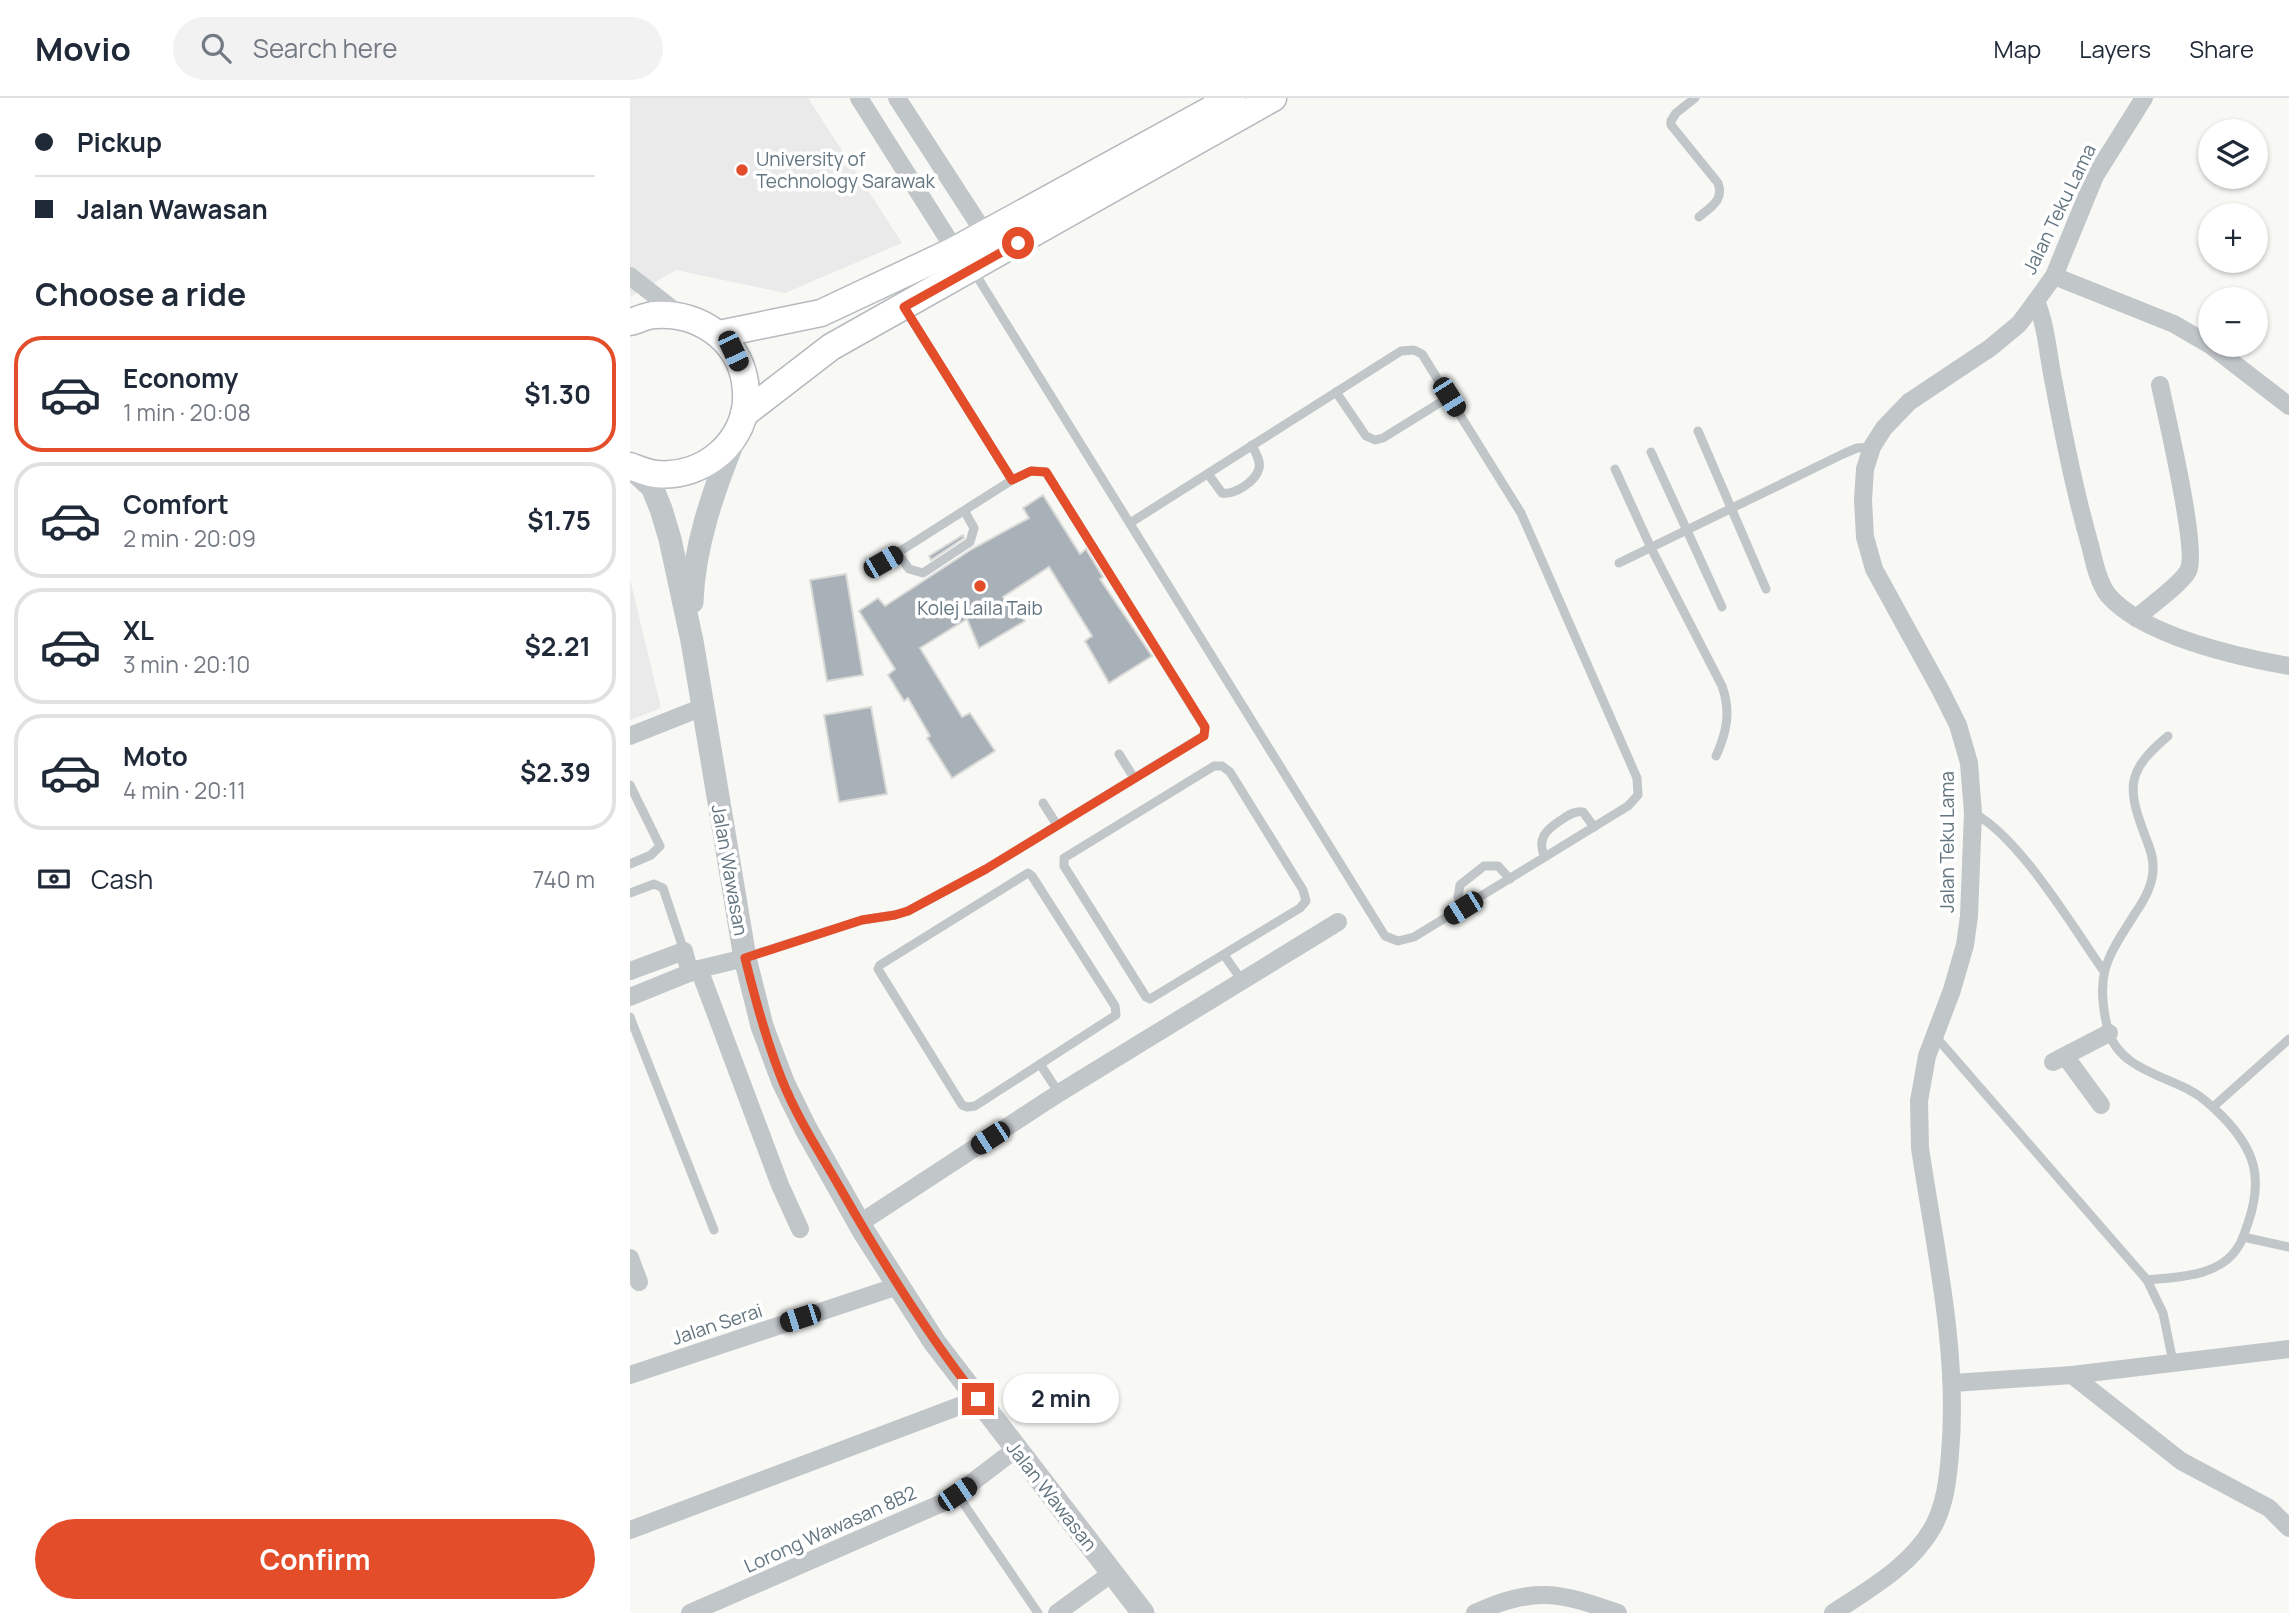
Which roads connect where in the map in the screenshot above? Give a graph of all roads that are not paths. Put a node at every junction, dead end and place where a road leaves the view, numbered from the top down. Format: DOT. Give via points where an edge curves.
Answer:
graph roads {
  1 [pos="859,98"];
  2 [pos="897,98"];
  3 [pos="1232,98"];
  4 [pos="1273,98"];
  5 [pos="1695,98"];
  6 [pos="2144,98"];
  7 [pos="926,142"];
  8 [pos="898,159"];
  9 [pos="1699,217"];
  10 [pos="985,234"];
  11 [pos="964,259"];
  12 [pos="630,276"];
  13 [pos="2054,276"];
  14 [pos="2036,301"];
  15 [pos="904,307"];
  16 [pos="680,315"];
  17 [pos="630,322"];
  18 [pos="719,334"];
  19 [pos="2160,385"];
  20 [pos="1336,392"];
  21 [pos="1449,397"];
  22 [pos="2289,405"];
  23 [pos="740,424"];
  24 [pos="1698,431"];
  25 [pos="1252,446"];
  26 [pos="1872,447"];
  27 [pos="1651,453"];
  28 [pos="630,466"];
  29 [pos="1615,469"];
  30 [pos="1208,474"];
  31 [pos="1012,480"];
  32 [pos="1732,508"];
  33 [pos="965,512"];
  34 [pos="1130,523"];
  35 [pos="1688,530"];
  36 [pos="1651,548"];
  37 [pos="898,554"];
  38 [pos="1619,563"];
  39 [pos="869,570"];
  40 [pos="1766,589"];
  41 [pos="1722,607"];
  42 [pos="2136,618"];
  43 [pos="692,641"];
  44 [pos="2289,667"];
  45 [pos="703,707"];
  46 [pos="630,736"];
  47 [pos="2168,736"];
  48 [pos="1119,754"];
  49 [pos="1716,756"];
  50 [pos="1134,778"];
  51 [pos="630,784"];
  52 [pos="1043,803"];
  53 [pos="1972,813"];
  54 [pos="1057,825"];
  55 [pos="1594,827"];
  56 [pos="1545,857"];
  57 [pos="630,864"];
  58 [pos="1510,879"];
  59 [pos="630,893"];
  60 [pos="1463,908"];
  61 [pos="1338,922"];
  62 [pos="684,951"];
  63 [pos="1224,955"];
  64 [pos="745,958"];
  65 [pos="2103,970"];
  66 [pos="630,971"];
  67 [pos="695,971"];
  68 [pos="1243,982"];
  69 [pos="630,997"];
  70 [pos="630,1017"];
  71 [pos="2109,1033"];
  72 [pos="1936,1037"];
  73 [pos="2289,1039"];
  74 [pos="1040,1064"];
  75 [pos="1059,1093"];
  76 [pos="2101,1105"];
  77 [pos="2213,1107"];
  78 [pos="860,1223"];
  79 [pos="800,1229"];
  80 [pos="713,1230"];
  81 [pos="2243,1237"];
  82 [pos="2288,1246"];
  83 [pos="630,1258"];
  84 [pos="2147,1280"];
  85 [pos="639,1282"];
  86 [pos="898,1286"];
  87 [pos="2289,1349"];
  88 [pos="2173,1363"];
  89 [pos="630,1375"];
  90 [pos="2071,1376"];
  91 [pos="1953,1383"];
  92 [pos="978,1399"];
  93 [pos="1016,1449"];
  94 [pos="957,1494"];
  95 [pos="2289,1528"];
  96 [pos="630,1530"];
  97 [pos="1112,1573"];
  98 [pos="690,1613"];
  99 [pos="1038,1613"];
  100 [pos="1057,1613"];
  101 [pos="1143,1613"];
  102 [pos="1475,1613"];
  103 [pos="1618,1613"];
  104 [pos="1833,1613"];
  1 -- 8 [label="street"];
  2 -- 7 [label="street"];
  3 -- 10 [label="main road"];
  4 -- 11 [label="main road"];
  5 -- 9 [label="lane" via="1676,113 1671,125 1718,183 1717,201"];
  6 -- 13 [label="street, Jalan Teku Lama" via="2095,176"];
  7 -- 8 [label="street"];
  7 -- 10 [label="street"];
  8 -- 11 [label="street"];
  10 -- 11 [label="main road"];
  11 -- 15 [label="main road"];
  11 -- 18 [label="main road" via="821,313"];
  11 -- 34 [label="lane"];
  12 -- 16 [label="street"];
  13 -- 14 [label="street, Jalan Teku Lama"];
  13 -- 22 [label="street" via="2174,324 2210,345"];
  14 -- 26 [label="street, Jalan Teku Lama" via="2019,324 1990,348 1909,402"];
  14 -- 42 [label="street" via="2097,572 2107,594"];
  15 -- 23 [label="main road" via="831,347"];
  15 -- 31 [label="lane"];
  16 -- 17 [label="main road" via="652,315"];
  16 -- 18 [label="main road"];
  18 -- 23 [label="main road" via="743,371 747,392"];
  19 -- 42 [label="street" via="2189,531 2191,564 2183,577"];
  20 -- 21 [label="lane" via="1366,436 1374,440"];
  20 -- 21 [label="lane" via="1407,350 1422,354"];
  20 -- 25 [label="lane"];
  21 -- 55 [label="lane" via="1521,513 1637,778 1634,802"];
  23 -- 28 [label="main road" via="723,452 703,466 679,474 654,474"];
  23 -- 43 [label="street" via="700,542 693,582"];
  24 -- 32 [label="lane"];
  25 -- 30 [label="lane"];
  25 -- 30 [label="lane" via="1260,463 1258,470 1233,493 1218,490"];
  26 -- 32 [label="lane" via="1843,454"];
  26 -- 53 [label="street, Jalan Teku Lama" via="1865,470 1865,537 1874,569 1958,725 1969,763"];
  27 -- 35 [label="lane"];
  28 -- 43 [label="street" via="652,487 661,509"];
  29 -- 36 [label="lane"];
  30 -- 34 [label="lane"];
  31 -- 33 [label="lane"];
  31 -- 50 [label="lane" via="1031,471 1046,472 1205,727 1204,736"];
  32 -- 35 [label="lane"];
  32 -- 40 [label="lane"];
  33 -- 37 [label="lane"];
  33 -- 37 [label="lane" via="974,528 971,542 923,573 909,569"];
  34 -- 60 [label="lane" via="1385,936 1406,940"];
  35 -- 36 [label="lane"];
  35 -- 41 [label="lane"];
  36 -- 38 [label="lane"];
  36 -- 49 [label="lane" via="1727,699 1728,723"];
  37 -- 39 [label="lane"];
  42 -- 44 [label="street" via="2166,634"];
  43 -- 45 [label="street, Jalan Wawasan"];
  45 -- 46 [label="street"];
  45 -- 64 [label="street, Jalan Wawasan"];
  47 -- 65 [label="lane" via="2140,763 2134,779 2135,803 2152,854 2153,877"];
  48 -- 50 [label="lane"];
  50 -- 54 [label="lane"];
  51 -- 57 [label="lane" via="660,846"];
  52 -- 54 [label="lane"];
  53 -- 65 [label="lane" via="1995,827 2015,849"];
  53 -- 72 [label="street, Jalan Teku Lama" via="1965,945"];
  54 -- 64 [label="lane" via="908,911 862,920"];
  55 -- 56 [label="lane"];
  55 -- 56 [label="lane" via="1583,812 1574,812 1545,832 1541,844"];
  56 -- 58 [label="lane"];
  58 -- 60 [label="lane"];
  58 -- 60 [label="lane" via="1498,866 1484,866 1460,885 1458,897"];
  59 -- 62 [label="lane" via="661,885"];
  61 -- 68 [label="street"];
  62 -- 66 [label="street"];
  62 -- 67 [label="street"];
  63 -- 63 [label="lane" via="1155,998 1146,997 1064,866 1069,854 1214,766 1230,772 1306,901"];
  63 -- 68 [label="lane"];
  64 -- 67 [label="street"];
  64 -- 78 [label="street, Jalan Wawasan" via="762,1026 783,1082"];
  65 -- 71 [label="lane"];
  67 -- 69 [label="street"];
  67 -- 79 [label="street"];
  68 -- 75 [label="street"];
  70 -- 80 [label="lane"];
  71 -- 76 [label="street" via="2059,1059"];
  71 -- 77 [label="lane" via="2137,1066 2193,1091"];
  72 -- 84 [label="lane"];
  72 -- 91 [label="street, Jalan Teku Lama" via="1927,1056 1918,1122"];
  73 -- 77 [label="lane"];
  74 -- 74 [label="lane" via="975,1105 962,1105 878,969 1028,873 1117,1010 1112,1019"];
  74 -- 75 [label="lane"];
  75 -- 78 [label="street"];
  77 -- 81 [label="lane" via="2244,1141 2255,1167 2255,1203"];
  78 -- 86 [label="street, Jalan Wawasan"];
  81 -- 82 [label="lane"];
  81 -- 84 [label="lane" via="2230,1257 2209,1270"];
  83 -- 85 [label="street"];
  84 -- 88 [label="lane" via="2163,1313"];
  86 -- 89 [label="street, Jalan Serai"];
  86 -- 92 [label="street, Jalan Wawasan"];
  87 -- 88 [label="street"];
  88 -- 90 [label="street"];
  90 -- 91 [label="street"];
  90 -- 95 [label="street" via="2181,1461 2269,1508"];
  91 -- 104 [label="street, Jalan Teku Lama" via="1948,1477 1933,1527 1894,1571"];
  92 -- 93 [label="street, Jalan Wawasan"];
  92 -- 96 [label="street"];
  93 -- 94 [label="street, Lorong Wawasan 8B2"];
  93 -- 97 [label="street, Jalan Wawasan"];
  94 -- 98 [label="street, Lorong Wawasan 8B2"];
  94 -- 99 [label="lane"];
  97 -- 100 [label="street"];
  97 -- 101 [label="street, Jalan Wawasan"];
  102 -- 103 [label="street" via="1513,1598 1541,1594 1566,1596"];
}
